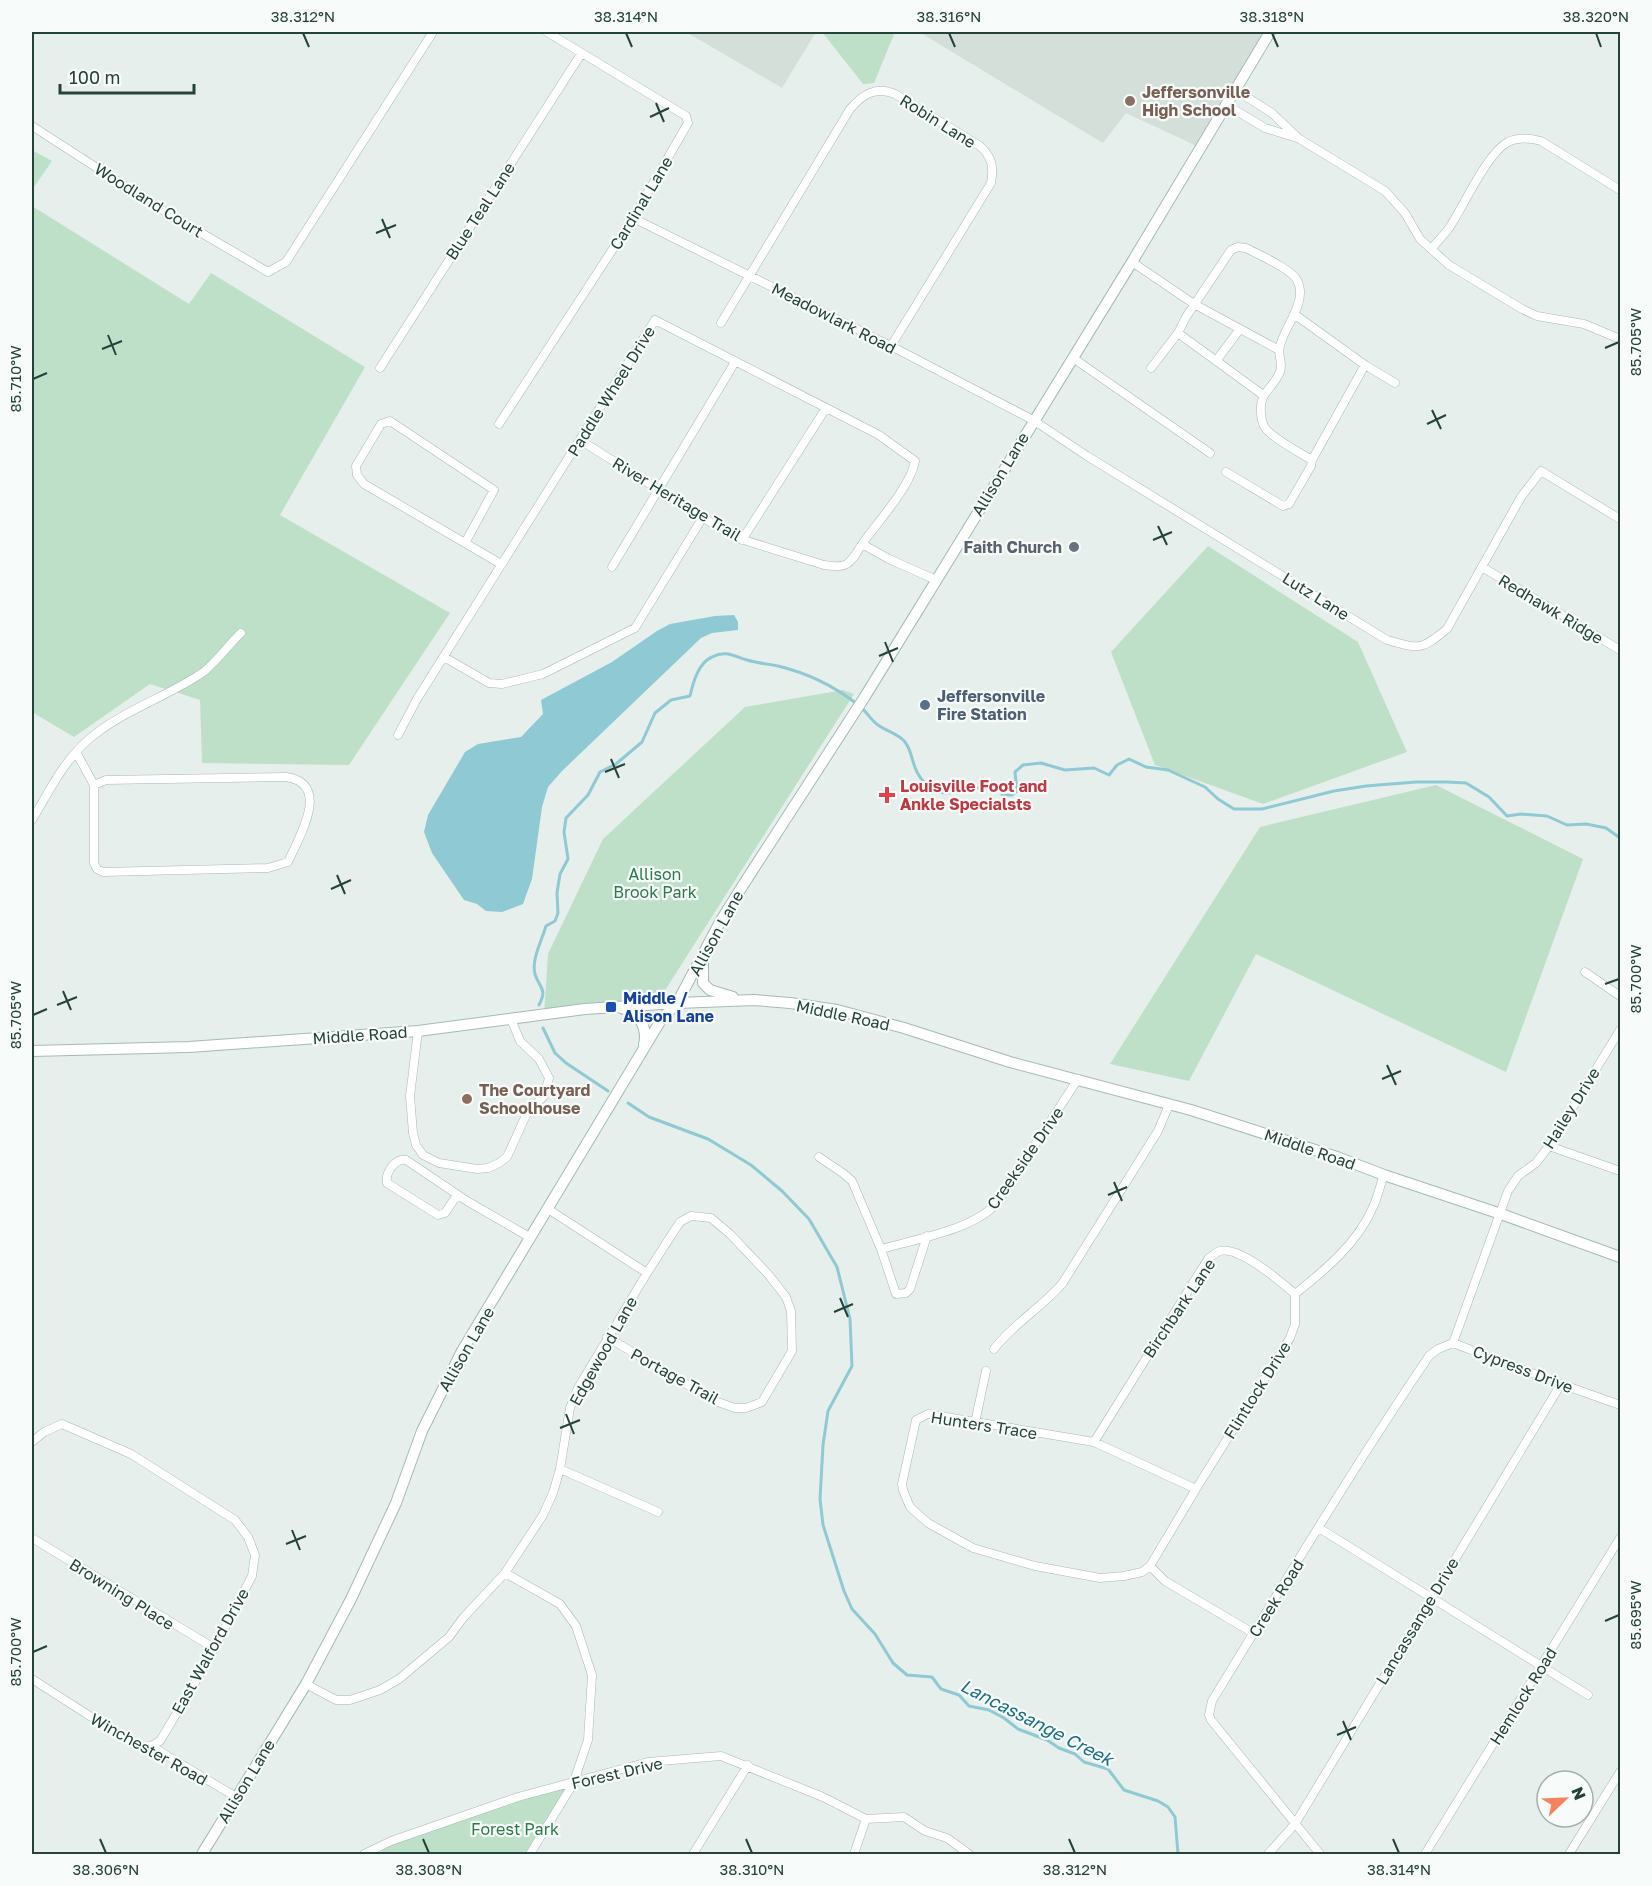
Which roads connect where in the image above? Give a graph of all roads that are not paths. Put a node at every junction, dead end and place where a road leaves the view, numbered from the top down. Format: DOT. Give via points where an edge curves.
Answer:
graph roads {
  1 [pos="433,32"];
  2 [pos="547,32"];
  3 [pos="1269,32"];
  4 [pos="581,54"];
  5 [pos="1234,89"];
  6 [pos="1225,104"];
  7 [pos="32,126"];
  8 [pos="1299,138"];
  9 [pos="1620,189"];
  10 [pos="633,218"];
  11 [pos="1431,249"];
  12 [pos="1132,262"];
  13 [pos="749,275"];
  14 [pos="1194,304"];
  15 [pos="1294,314"];
  16 [pos="721,323"];
  17 [pos="1240,328"];
  18 [pos="1178,333"];
  19 [pos="1620,339"];
  20 [pos="891,346"];
  21 [pos="1279,350"];
  22 [pos="1073,358"];
  23 [pos="1216,361"];
  24 [pos="735,362"];
  25 [pos="1365,365"];
  26 [pos="1151,368"];
  27 [pos="380,369"];
  28 [pos="1395,383"];
  29 [pos="1263,395"];
  30 [pos="826,408"];
  31 [pos="1033,420"];
  32 [pos="499,424"];
  33 [pos="580,440"];
  34 [pos="1210,453"];
  35 [pos="1312,460"];
  36 [pos="1226,471"];
  37 [pos="659,490"];
  38 [pos="703,517"];
  39 [pos="1620,519"];
  40 [pos="742,540"];
  41 [pos="465,543"];
  42 [pos="862,544"];
  43 [pos="501,564"];
  44 [pos="612,567"];
  45 [pos="1482,567"];
  46 [pos="936,580"];
  47 [pos="240,633"];
  48 [pos="1620,650"];
  49 [pos="444,657"];
  50 [pos="398,735"];
  51 [pos="76,752"];
  52 [pos="94,785"];
  53 [pos="32,820"];
  54 [pos="704,957"];
  55 [pos="1585,972"];
  56 [pos="1620,996"];
  57 [pos="742,1000"];
  58 [pos="677,1003"];
  59 [pos="615,1007"];
  60 [pos="511,1019"];
  61 [pos="1620,1030"];
  62 [pos="418,1031"];
  63 [pos="32,1051"];
  64 [pos="639,1058"];
  65 [pos="1078,1079"];
  66 [pos="1169,1105"];
  67 [pos="1549,1146"];
  68 [pos="819,1157"];
  69 [pos="1620,1171"];
  70 [pos="1384,1175"];
  71 [pos="458,1195"];
  72 [pos="548,1209"];
  73 [pos="1501,1214"];
  74 [pos="702,1215"];
  75 [pos="927,1236"];
  76 [pos="531,1238"];
  77 [pos="880,1249"];
  78 [pos="1620,1257"];
  79 [pos="647,1273"];
  80 [pos="1295,1294"];
  81 [pos="608,1337"];
  82 [pos="1454,1342"];
  83 [pos="994,1349"];
  84 [pos="986,1371"];
  85 [pos="1561,1384"];
  86 [pos="1620,1405"];
  87 [pos="975,1423"];
  88 [pos="32,1442"];
  89 [pos="1094,1442"];
  90 [pos="560,1469"];
  91 [pos="1196,1489"];
  92 [pos="658,1512"];
  93 [pos="1319,1528"];
  94 [pos="32,1538"];
  95 [pos="1620,1538"];
  96 [pos="1150,1566"];
  97 [pos="505,1573"];
  98 [pos="1431,1597"];
  99 [pos="1253,1634"];
  100 [pos="214,1648"];
  101 [pos="1541,1666"];
  102 [pos="32,1680"];
  103 [pos="306,1684"];
  104 [pos="1588,1695"];
  105 [pos="151,1746"];
  106 [pos="748,1765"];
  107 [pos="1620,1772"];
  108 [pos="573,1784"];
  109 [pos="236,1797"];
  110 [pos="866,1819"];
  111 [pos="1295,1824"];
  112 [pos="202,1854"];
  113 [pos="364,1854"];
  114 [pos="530,1854"];
  115 [pos="693,1854"];
  116 [pos="854,1854"];
  117 [pos="969,1854"];
  118 [pos="1268,1854"];
  119 [pos="1320,1854"];
  120 [pos="1425,1854"];
  121 [pos="1569,1854"];
  1 -- 7 [label="street, Woodland Court" via="291,255 279,268 268,272"];
  2 -- 4 [label="street, Cardinal Lane"];
  3 -- 5 [label="main road, Allison Lane"];
  4 -- 10 [label="street, Cardinal Lane" via="686,116 686,128"];
  4 -- 27 [label="street, Blue Teal Lane"];
  5 -- 6 [label="main road, Allison Lane"];
  5 -- 8 [label="street" via="1272,113"];
  6 -- 8 [label="street" via="1265,128"];
  6 -- 12 [label="main road, Allison Lane"];
  8 -- 11 [label="street" via="1385,190"];
  9 -- 11 [label="street" via="1541,141 1518,139 1500,148"];
  10 -- 13 [label="street, Meadowlark Road"];
  10 -- 32 [label="street, Cardinal Lane"];
  11 -- 19 [label="street" via="1449,265 1522,309 1553,320 1584,324"];
  12 -- 14 [label="street"];
  12 -- 22 [label="main road, Allison Lane"];
  13 -- 16 [label="street, Robin Lane"];
  13 -- 20 [label="street, Meadowlark Road"];
  13 -- 20 [label="street, Robin Lane" via="850,109 865,94 882,90 895,94 980,146 990,158 993,172 991,183"];
  14 -- 15 [label="street" via="1231,250 1238,247 1296,278 1300,298"];
  14 -- 17 [label="street"];
  14 -- 18 [label="street"];
  15 -- 21 [label="street"];
  15 -- 25 [label="street"];
  17 -- 21 [label="street"];
  17 -- 23 [label="street"];
  18 -- 23 [label="street"];
  18 -- 26 [label="street"];
  20 -- 31 [label="street, Meadowlark Road"];
  21 -- 29 [label="street" via="1281,370"];
  22 -- 31 [label="main road, Allison Lane"];
  22 -- 34 [label="street"];
  23 -- 29 [label="street"];
  24 -- 30 [label="street, Paddle Wheel Drive"];
  24 -- 33 [label="street, Paddle Wheel Drive" via="655,321"];
  24 -- 37 [label="street"];
  25 -- 28 [label="street"];
  25 -- 35 [label="street"];
  29 -- 35 [label="street" via="1261,417 1267,430"];
  30 -- 40 [label="street"];
  30 -- 42 [label="street, Paddle Wheel Drive" via="879,435 915,461 907,482"];
  31 -- 45 [label="street, Lutz Lane" via="1387,640 1416,648 1432,642 1447,629"];
  31 -- 46 [label="main road, Allison Lane"];
  33 -- 37 [label="street, River Heritage Trail"];
  33 -- 43 [label="street, Paddle Wheel Drive"];
  35 -- 36 [label="street" via="1289,504 1283,506"];
  37 -- 38 [label="street, River Heritage Trail"];
  37 -- 44 [label="street"];
  38 -- 40 [label="street, River Heritage Trail"];
  38 -- 49 [label="street" via="635,628 543,674 502,684 489,683"];
  39 -- 45 [label="street, Lutz Lane" via="1541,471 1521,497"];
  40 -- 42 [label="street, River Heritage Trail" via="838,568 851,562"];
  41 -- 41 [label="street" via="373,491 357,475 356,466 381,424 390,421 494,490"];
  41 -- 43 [label="street"];
  42 -- 46 [label="street"];
  43 -- 49 [label="street, Paddle Wheel Drive"];
  45 -- 48 [label="street, Redhawk Ridge"];
  46 -- 54 [label="main road, Allison Lane" via="720,922"];
  47 -- 51 [label="street" via="205,671 115,720"];
  49 -- 50 [label="street, Paddle Wheel Drive"];
  51 -- 52 [label="street"];
  51 -- 53 [label="street"];
  52 -- 52 [label="street" via="106,780 286,777 305,786 311,806 288,862 277,867 103,872 94,863"];
  54 -- 57 [label="main road" via="704,983 710,990"];
  54 -- 58 [label="main road, Allison Lane"];
  55 -- 56 [label="street"];
  57 -- 58 [label="main road, Middle Road"];
  57 -- 65 [label="main road, Middle Road" via="837,1010"];
  58 -- 59 [label="main road, Middle Road"];
  58 -- 64 [label="main road, Allison Lane" via="661,1020"];
  59 -- 60 [label="main road, Middle Road"];
  59 -- 64 [label="main road" via="639,1018 645,1030"];
  60 -- 62 [label="main road, Middle Road"];
  60 -- 62 [label="street" via="520,1041 539,1059 549,1078 544,1096 527,1113 507,1157 488,1168 439,1163 423,1155 416,1145 410,1096"];
  61 -- 67 [label="street, Hailey Drive"];
  62 -- 63 [label="main road, Middle Road" via="189,1047"];
  64 -- 72 [label="main road, Allison Lane"];
  65 -- 66 [label="main road, Middle Road"];
  65 -- 75 [label="street, Creekside Drive" via="990,1211 970,1223"];
  66 -- 70 [label="main road, Middle Road"];
  66 -- 83 [label="street" via="1158,1131 1062,1284"];
  67 -- 69 [label="street"];
  67 -- 73 [label="street, Hailey Drive" via="1518,1176 1508,1191"];
  68 -- 77 [label="street" via="852,1181"];
  70 -- 73 [label="main road, Middle Road"];
  70 -- 80 [label="street" via="1374,1206 1356,1236 1327,1269"];
  71 -- 71 [label="street" via="403,1159 396,1161 386,1177 387,1183 438,1215 445,1213"];
  71 -- 76 [label="street"];
  72 -- 76 [label="main road, Allison Lane"];
  72 -- 79 [label="street"];
  73 -- 78 [label="main road, Middle Road"];
  73 -- 82 [label="street, Cypress Drive"];
  74 -- 79 [label="street, Edgewood Lane" via="680,1222"];
  74 -- 81 [label="street, Portage Trail" via="730,1234 786,1297 792,1351 762,1402 735,1408 715,1401"];
  75 -- 77 [label="street, Creekside Drive"];
  75 -- 77 [label="street" via="910,1289 901,1295 894,1292"];
  76 -- 103 [label="main road, Allison Lane" via="435,1403 396,1503"];
  79 -- 81 [label="street, Edgewood Lane"];
  80 -- 89 [label="street, Birchbark Lane" via="1262,1266 1225,1250 1218,1251 1209,1259"];
  80 -- 91 [label="street, Flintlock Drive" via="1295,1324 1290,1338"];
  81 -- 90 [label="street, Edgewood Lane" via="570,1408"];
  82 -- 85 [label="street, Cypress Drive"];
  82 -- 93 [label="street, Creek Road" via="1429,1356"];
  84 -- 87 [label="street"];
  85 -- 86 [label="street, Cypress Drive"];
  85 -- 98 [label="street, Lancassange Drive"];
  87 -- 89 [label="street, Hunters Trace"];
  87 -- 96 [label="street, Hunters Trace" via="928,1414 916,1420 902,1484 910,1507 928,1523 973,1548 1035,1566 1100,1578 1142,1572"];
  88 -- 100 [label="street, East Walford Drive" via="56,1426 74,1428 131,1454 235,1520 255,1555 252,1576"];
  89 -- 91 [label="street, Hunters Trace"];
  90 -- 92 [label="street"];
  90 -- 97 [label="street, Edgewood Lane" via="543,1515"];
  91 -- 96 [label="street, Flintlock Drive"];
  93 -- 98 [label="street"];
  93 -- 99 [label="street, Creek Road"];
  94 -- 100 [label="street, Browning Place"];
  95 -- 101 [label="street, Hemlock Road"];
  96 -- 99 [label="street" via="1165,1581"];
  97 -- 103 [label="street, Edgewood Lane" via="449,1637 380,1690 350,1700 336,1700"];
  97 -- 108 [label="street" via="560,1604 576,1626 592,1675 588,1740"];
  98 -- 101 [label="street"];
  98 -- 111 [label="street, Lancassange Drive"];
  99 -- 111 [label="street, Creek Road" via="1212,1701 1209,1715"];
  100 -- 105 [label="street, East Walford Drive" via="160,1741"];
  101 -- 104 [label="street"];
  101 -- 120 [label="street, Hemlock Road"];
  102 -- 105 [label="street, Winchester Road" via="132,1743"];
  103 -- 109 [label="main road, Allison Lane"];
  105 -- 109 [label="street, Winchester Road"];
  106 -- 108 [label="street, Forest Drive" via="722,1756 648,1762"];
  106 -- 110 [label="street, Forest Drive"];
  106 -- 115 [label="street"];
  107 -- 121 [label="street"];
  108 -- 113 [label="street, Forest Drive" via="518,1797"];
  108 -- 114 [label="street"];
  109 -- 112 [label="main road, Allison Lane"];
  110 -- 116 [label="street"];
  110 -- 117 [label="street" via="904,1817"];
  111 -- 118 [label="street, Lancassange Drive"];
  111 -- 119 [label="street, Creek Road"];
}
